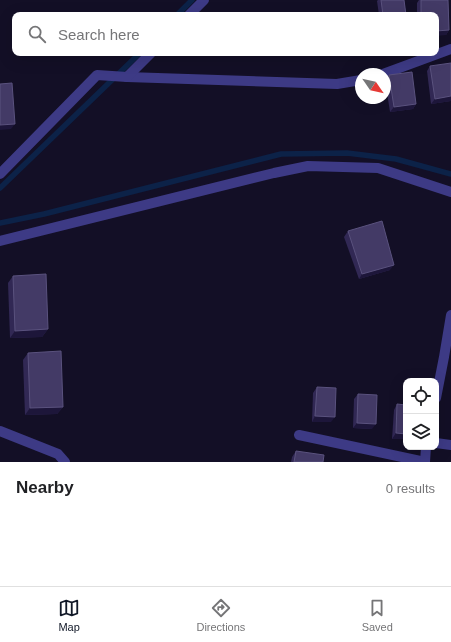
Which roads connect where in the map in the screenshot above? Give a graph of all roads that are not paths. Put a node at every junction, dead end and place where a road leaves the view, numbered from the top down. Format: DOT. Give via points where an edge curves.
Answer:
graph roads {
  1 [pos="204,0"];
  2 [pos="192,12"];
  3 [pos="451,49"];
  4 [pos="439,53"];
  5 [pos="148,56"];
  6 [pos="432,56"];
  7 [pos="391,71"];
  8 [pos="124,77"];
  9 [pos="355,81"];
  10 [pos="0,174"];
  11 [pos="451,192"];
  12 [pos="0,241"];
  13 [pos="451,315"];
  14 [pos="448,357"];
  15 [pos="439,388"];
  16 [pos="0,431"];
  17 [pos="298,436"];
  18 [pos="439,443"];
  19 [pos="451,445"];
  20 [pos="426,450"];
  21 [pos="65,462"];
  22 [pos="425,462"];
  1 -- 2 [label="street"];
  3 -- 4 [label="street"];
  5 -- 8 [label="street"];
  6 -- 7 [label="street"];
  8 -- 9 [label="street" via="337,84"];
  8 -- 10 [label="street" via="97,75"];
  11 -- 12 [label="street" via="378,168 308,166"];
  13 -- 14 [label="street"];
  14 -- 15 [label="street"];
  16 -- 21 [label="street" via="58,454"];
  17 -- 22 [label="street"];
  18 -- 19 [label="street"];
  20 -- 22 [label="street"];
}
